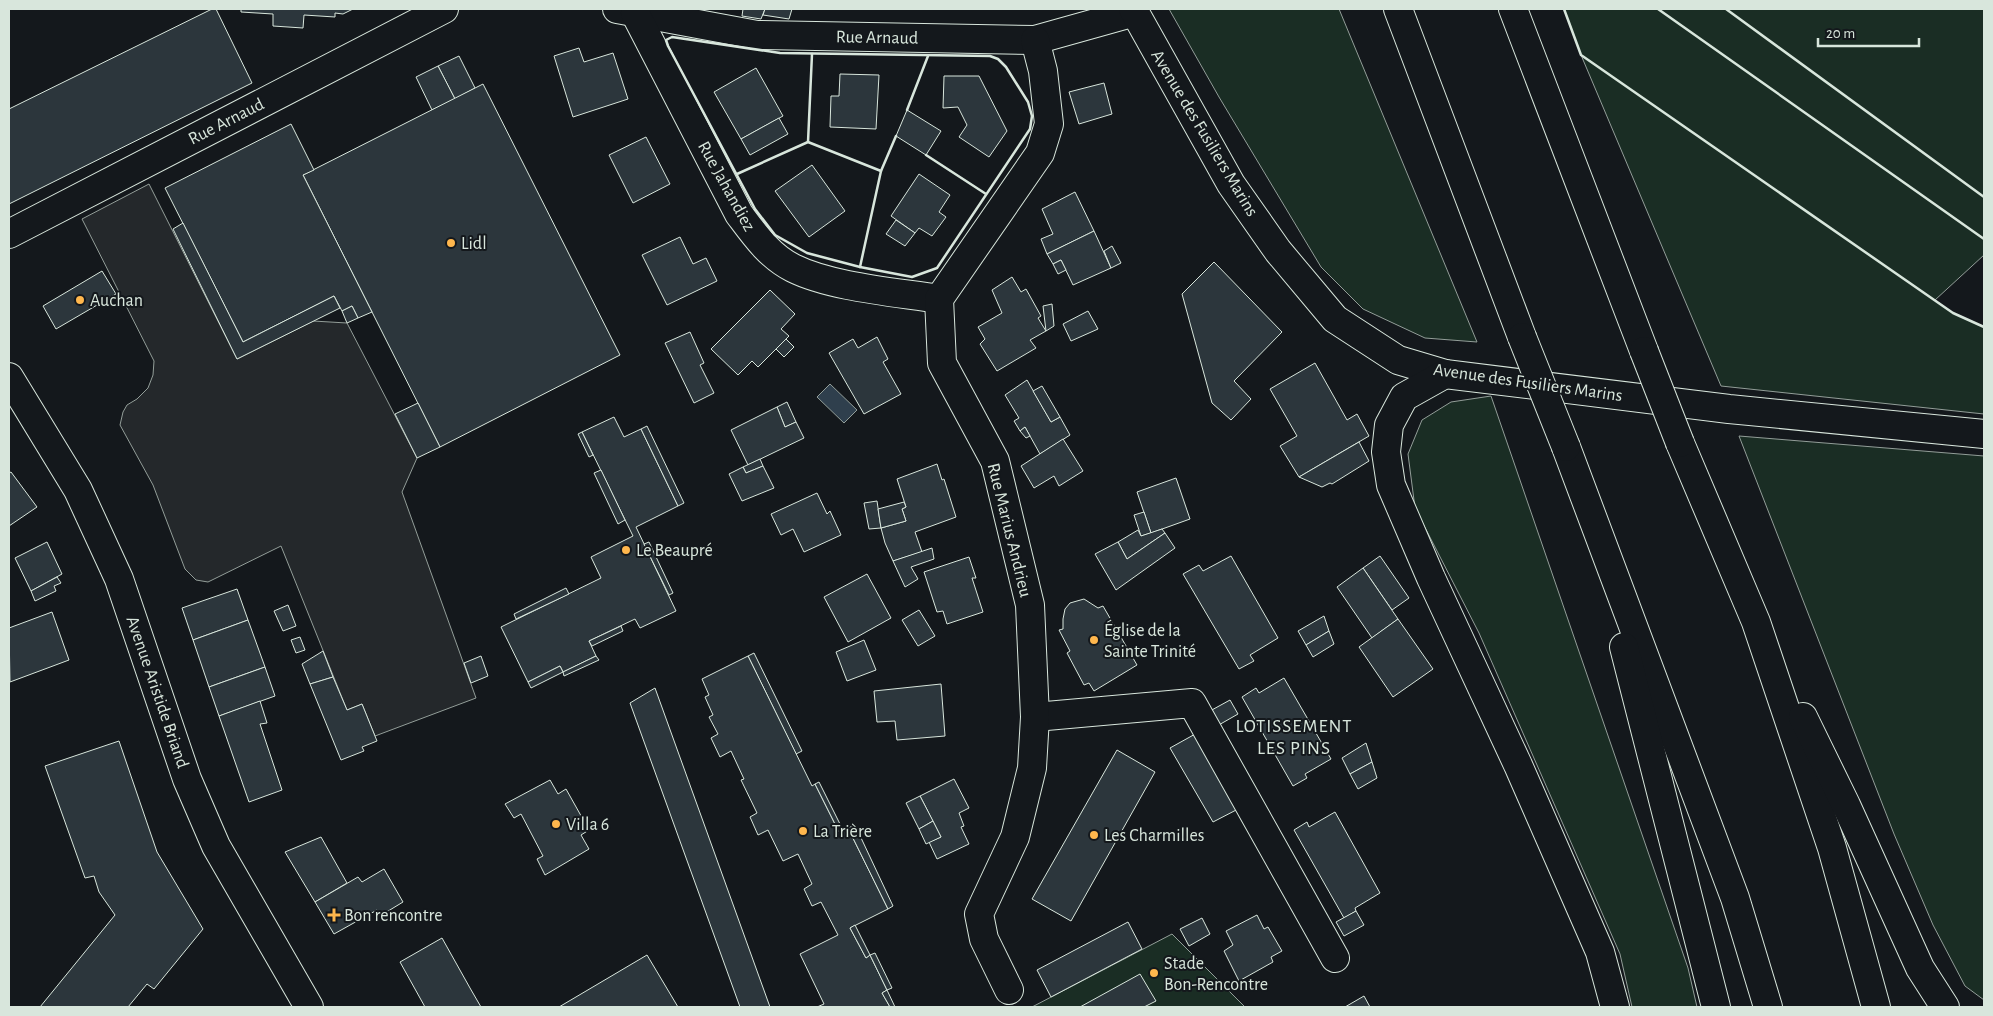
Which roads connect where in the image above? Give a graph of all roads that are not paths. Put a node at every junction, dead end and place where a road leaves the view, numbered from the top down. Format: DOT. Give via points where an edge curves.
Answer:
graph roads {
  1 [pos="444,9"];
  2 [pos="1398,9"];
  3 [pos="1513,9"];
  4 [pos="1134,10"];
  5 [pos="626,11"];
  6 [pos="1035,40"];
  7 [pos="9,234"];
  8 [pos="939,299"];
  9 [pos="1445,374"];
  10 [pos="9,377"];
  11 [pos="1984,434"];
  12 [pos="1590,515"];
  13 [pos="1756,622"];
  14 [pos="1035,717"];
  15 [pos="1335,958"];
  16 [pos="1009,990"];
  17 [pos="310,1007"];
  18 [pos="1614,1007"];
  19 [pos="1716,1007"];
  20 [pos="1768,1007"];
  21 [pos="1876,1007"];
  22 [pos="1945,1007"];
  1 -- 7 [label="main road, Rue Arnaud"];
  2 -- 12 [label="main road, bridge"];
  3 -- 13 [label="main road, bridge" via="1680,443"];
  4 -- 6 [label="main road, Rue Arnaud"];
  4 -- 9 [label="main road, Avenue des Fusiliers Marins" via="1231,184 1278,251 1335,319 1398,360"];
  5 -- 6 [label="main road, Rue Arnaud" via="757,35"];
  5 -- 8 [label="main road, Rue Jahandiez" via="739,214 760,243 792,268 835,282"];
  6 -- 8 [label="main road" via="1050,124 1040,153"];
  8 -- 14 [label="main road, Rue Marius Andrieu" via="942,363 995,461 1030,606"];
  9 -- 11 [label="main road, Avenue des Fusiliers Marins" via="1729,409"];
  9 -- 18 [label="main road" via="1404,397 1389,425 1386,452 1391,485 1600,952"];
  10 -- 17 [label="main road, Avenue Aristide Briand" via="78,490 108,553 187,779 216,846"];
  12 -- 19 [label="main road"];
  12 -- 20 [label="main road" via="1734,898"];
  13 -- 21 [label="main road" via="1832,848"];
  13 -- 22 [label="main road" via="1846,805 1920,968"];
  14 -- 15 [label="main road" via="1192,703"];
  14 -- 16 [label="main road, Rue Marius Andrieu" via="1032,768 1015,837 979,914 984,939"];
}
